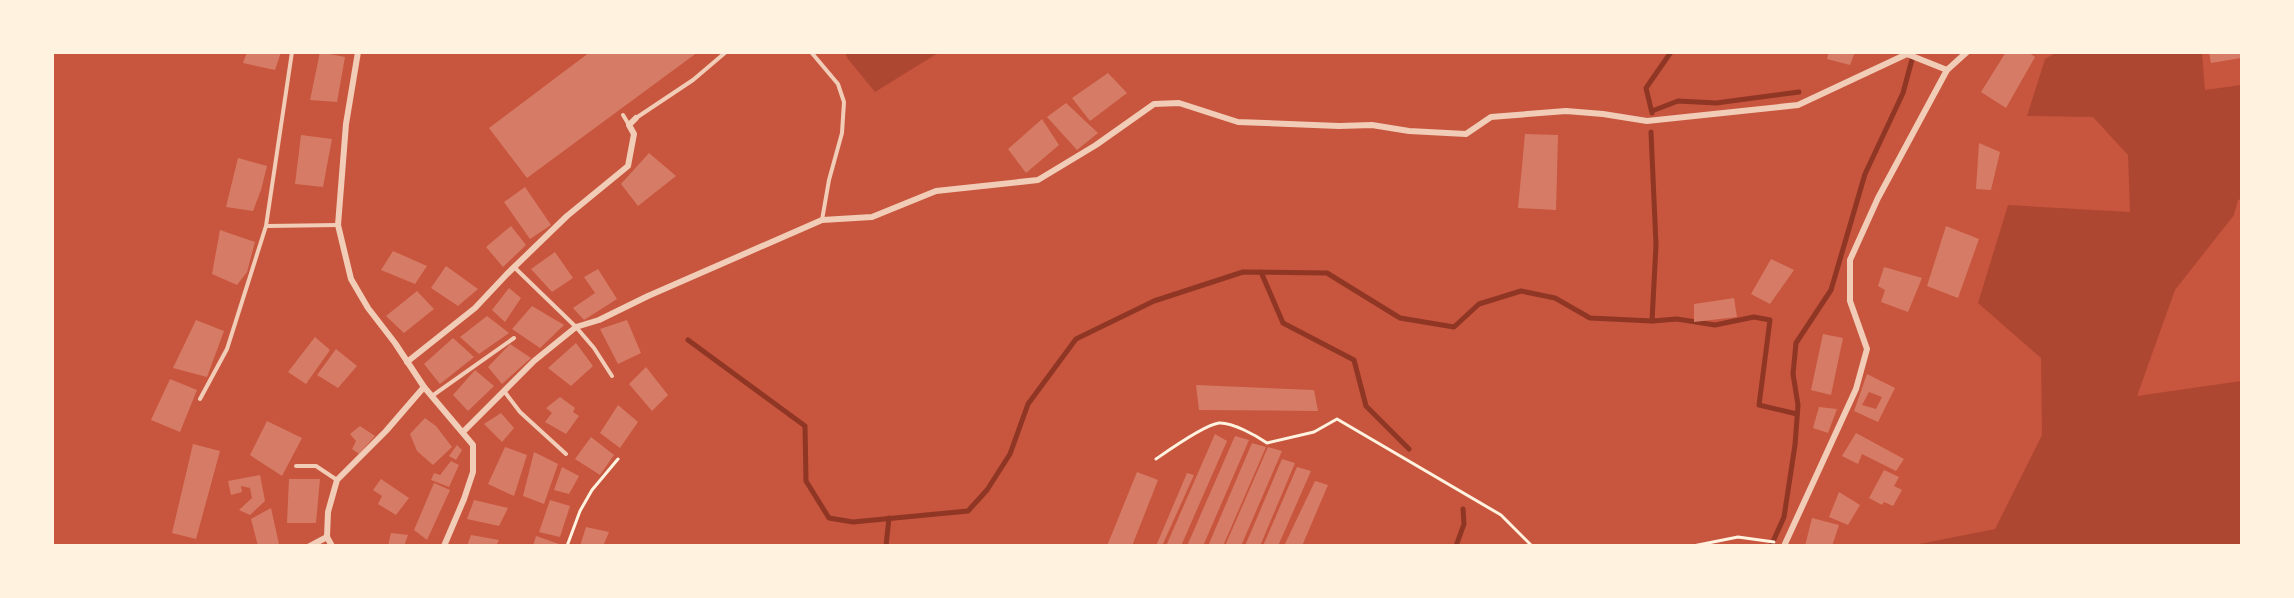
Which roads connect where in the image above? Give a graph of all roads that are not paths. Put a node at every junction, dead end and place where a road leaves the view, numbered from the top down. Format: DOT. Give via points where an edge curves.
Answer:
graph roads {
  1 [pos="292,52"];
  2 [pos="358,52"];
  3 [pos="726,52"];
  4 [pos="811,52"];
  5 [pos="1927,52"];
  6 [pos="1967,52"];
  7 [pos="1907,54"];
  8 [pos="1926,61"];
  9 [pos="1947,70"];
  10 [pos="623,116"];
  11 [pos="636,118"];
  12 [pos="629,125"];
  13 [pos="822,220"];
  14 [pos="338,225"];
  15 [pos="267,226"];
  16 [pos="514,267"];
  17 [pos="576,327"];
  18 [pos="514,338"];
  19 [pos="407,362"];
  20 [pos="612,376"];
  21 [pos="424,387"];
  22 [pos="504,391"];
  23 [pos="431,397"];
  24 [pos="200,399"];
  25 [pos="463,432"];
  26 [pos="566,454"];
  27 [pos="296,466"];
  28 [pos="337,480"];
  29 [pos="327,537"];
  30 [pos="1784,545"];
  31 [pos="310,546"];
  32 [pos="332,546"];
  33 [pos="444,546"];
  1 -- 15 [label="lane"];
  2 -- 14 [label="street" via="346,124"];
  3 -- 11 [label="lane" via="693,80"];
  4 -- 13 [label="lane" via="838,84 844,102 842,133"];
  5 -- 8 [label="street"];
  6 -- 9 [label="street"];
  7 -- 8 [label="street"];
  7 -- 13 [label="street" via="1798,105 1647,121 1566,111 1491,117 1466,134 1372,125 1238,122 1179,103 1154,105 1038,180 936,191 873,217"];
  8 -- 9 [label="street"];
  9 -- 30 [label="street" via="1878,198 1850,260 1850,301 1867,349 1856,389"];
  10 -- 12 [label="lane"];
  11 -- 12 [label="street"];
  12 -- 16 [label="street" via="634,134 628,166 567,216"];
  13 -- 17 [label="street"];
  14 -- 15 [label="lane"];
  14 -- 19 [label="street" via="351,279"];
  15 -- 24 [label="lane" via="227,349"];
  16 -- 17 [label="lane"];
  16 -- 19 [label="street" via="475,308"];
  17 -- 20 [label="lane"];
  17 -- 22 [label="street"];
  18 -- 23 [label="lane"];
  19 -- 21 [label="street"];
  21 -- 23 [label="street"];
  21 -- 28 [label="street"];
  22 -- 25 [label="street"];
  22 -- 26 [label="lane" via="520,412"];
  23 -- 25 [label="street"];
  25 -- 33 [label="street" via="473,445 473,472"];
  27 -- 28 [label="lane" via="316,466"];
  28 -- 29 [label="street" via="328,512"];
  29 -- 31 [label="street"];
  29 -- 32 [label="street"];
}
